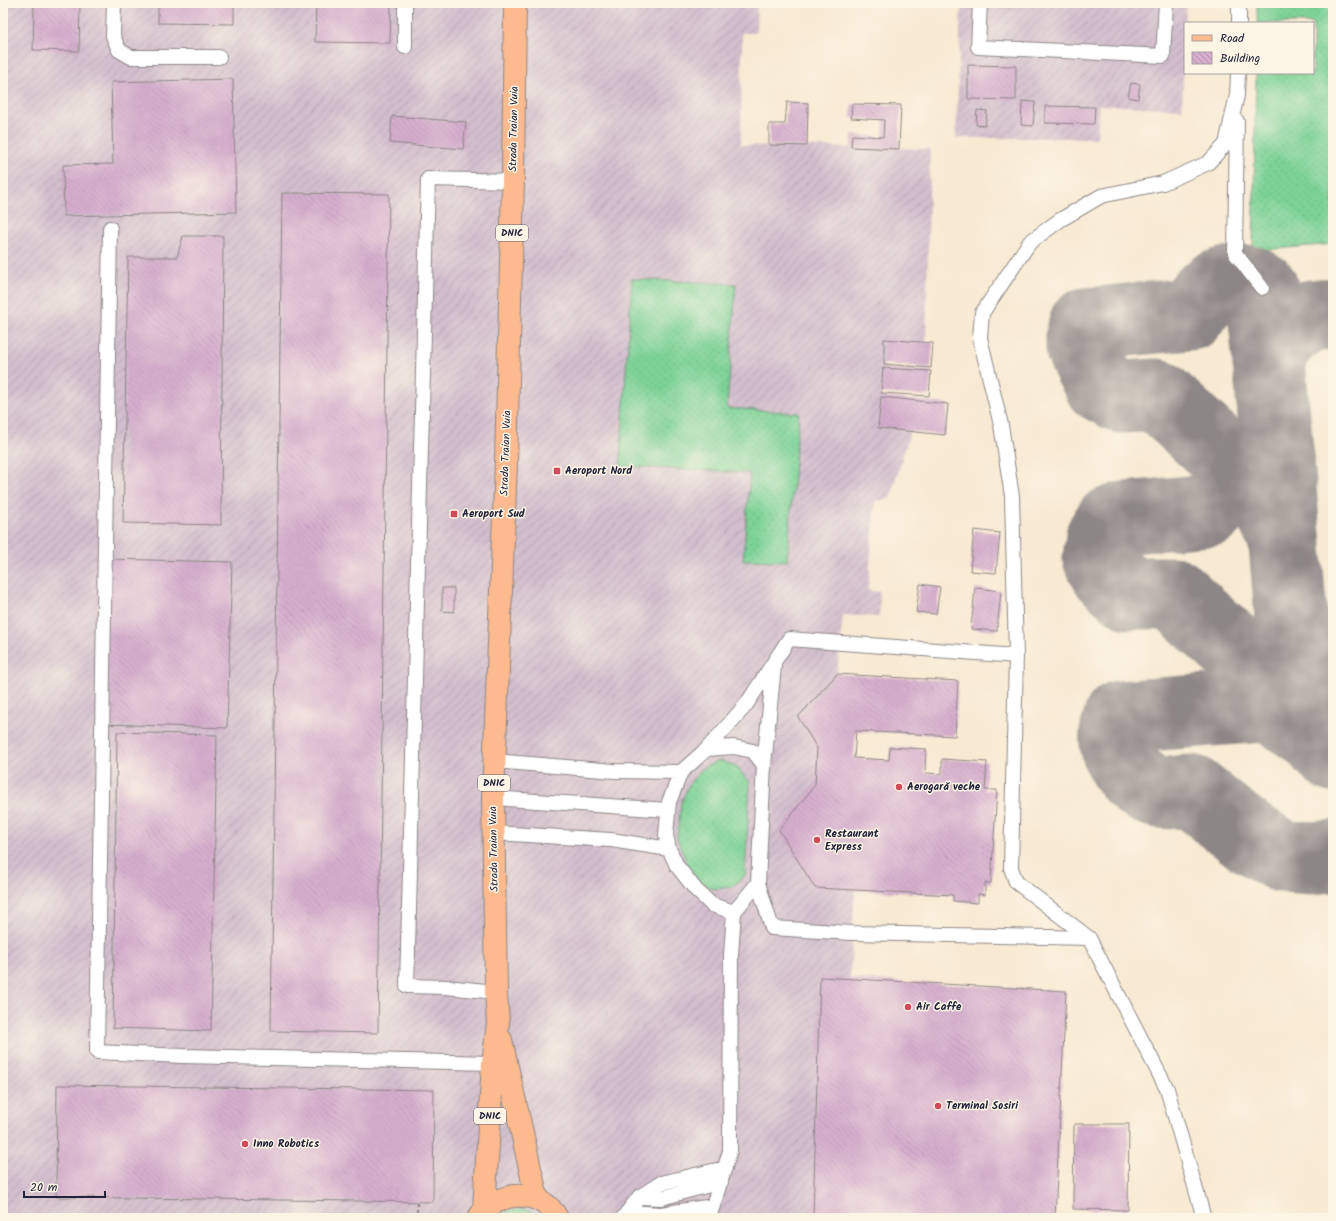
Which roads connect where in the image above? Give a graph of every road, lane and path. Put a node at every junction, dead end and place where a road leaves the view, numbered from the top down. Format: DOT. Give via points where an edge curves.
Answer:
graph roads {
  1 [pos="114,3"];
  2 [pos="405,3"];
  3 [pos="515,3"];
  4 [pos="980,3"];
  5 [pos="1166,3"];
  6 [pos="1240,3"];
  7 [pos="1239,22"];
  8 [pos="405,46"];
  9 [pos="219,57"];
  10 [pos="1238,74"];
  11 [pos="1237,95"];
  12 [pos="513,181"];
  13 [pos="110,228"];
  14 [pos="1262,288"];
  15 [pos="1016,656"];
  16 [pos="774,664"];
  17 [pos="707,749"];
  18 [pos="494,761"];
  19 [pos="764,765"];
  20 [pos="682,772"];
  21 [pos="493,798"];
  22 [pos="668,810"];
  23 [pos="494,834"];
  24 [pos="669,849"];
  25 [pos="758,883"];
  26 [pos="734,912"];
  27 [pos="1089,938"];
  28 [pos="496,992"];
  29 [pos="498,1023"];
  30 [pos="493,1063"];
  31 [pos="725,1168"];
  32 [pos="721,1182"];
  33 [pos="639,1197"];
  34 [pos="537,1199"];
  35 [pos="417,1202"];
  36 [pos="711,1212"];
  37 [pos="481,1214"];
  38 [pos="625,1215"];
  39 [pos="417,1218"];
  40 [pos="557,1218"];
  41 [pos="1204,1218"];
  1 -- 9 [label="lane" via="113,36 119,50 131,57"];
  2 -- 8 [label="lane"];
  3 -- 12 [label="main road, Strada Traian Vuia / DN1C"];
  4 -- 5 [label="lane" via="978,47 1163,56"];
  6 -- 7 [label="lane"];
  10 -- 11 [label="lane"];
  11 -- 14 [label="lane" via="1235,253"];
  11 -- 15 [label="lane" via="1226,144 1208,163 1163,183 1101,196 1060,220 1030,242 982,313 980,338 1001,426 1012,496"];
  12 -- 18 [label="main road, Strada Traian Vuia / DN1C" via="506,462"];
  12 -- 28 [label="lane" via="428,180 407,986"];
  13 -- 30 [label="lane" via="97,1052"];
  15 -- 16 [label="lane" via="790,639"];
  15 -- 27 [label="lane" via="1011,868 1016,882"];
  16 -- 17 [label="lane" via="746,705"];
  16 -- 19 [label="lane"];
  17 -- 19 [label="lane" via="734,747 753,751"];
  17 -- 20 [label="lane"];
  18 -- 20 [label="lane" via="614,771"];
  18 -- 21 [label="main road, Strada Traian Vuia / DN1C"];
  19 -- 25 [label="lane"];
  20 -- 22 [label="lane"];
  21 -- 22 [label="lane"];
  21 -- 23 [label="main road, Strada Traian Vuia / DN1C"];
  22 -- 24 [label="lane" via="666,835"];
  23 -- 24 [label="lane" via="611,840"];
  23 -- 28 [label="main road, Strada Traian Vuia / DN1C"];
  24 -- 26 [label="lane" via="677,866 696,890 712,905"];
  25 -- 26 [label="lane"];
  25 -- 27 [label="lane" via="772,928 852,933"];
  26 -- 31 [label="lane" via="731,955 730,1151"];
  27 -- 41 [label="lane" via="1167,1089"];
  28 -- 29 [label="main road, Strada Traian Vuia / DN1C"];
  29 -- 30 [label="main road, Strada Traian Vuia / DN1C"];
  29 -- 34 [label="main road, Strada Traian Vuia / DN1C"];
  30 -- 37 [label="main road, Strada Traian Vuia / DN1C"];
  31 -- 32 [label="lane"];
  31 -- 33 [label="lane" via="661,1183"];
  32 -- 33 [label="lane" via="661,1198"];
  32 -- 36 [label="lane"];
  33 -- 38 [label="lane"];
  34 -- 37 [label="main road, Strada Traian Vuia / DN1C" via="518,1195 500,1199"];
  34 -- 40 [label="main road, Strada Traian Vuia / DN1C" via="553,1211"];
  35 -- 39 [label="path"];
  36 -- 38 [label="lane"];
}
